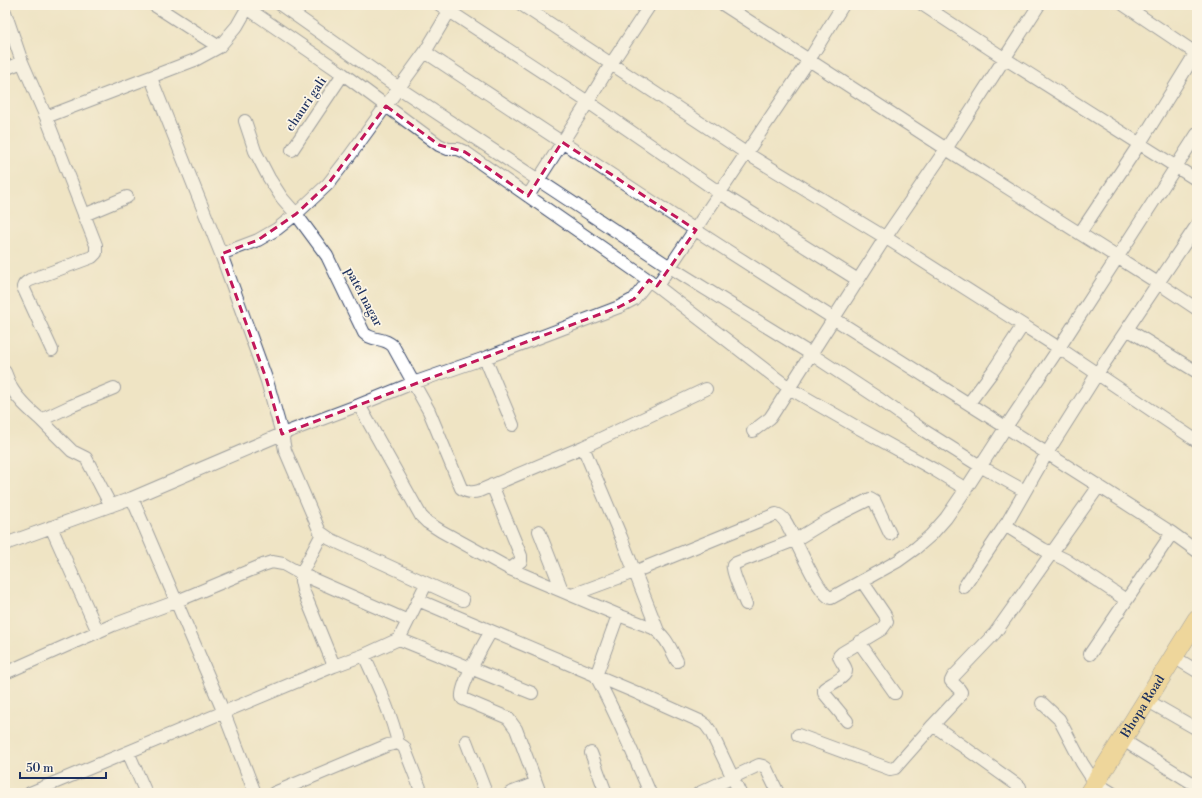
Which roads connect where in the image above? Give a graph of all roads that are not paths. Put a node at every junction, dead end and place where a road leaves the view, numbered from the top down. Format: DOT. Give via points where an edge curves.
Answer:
graph roads {
  1 [pos="154,5"];
  2 [pos="281,5"];
  3 [pos="522,5"];
  4 [pos="650,5"];
  5 [pos="724,5"];
  6 [pos="843,5"];
  7 [pos="923,5"];
  8 [pos="1039,5"];
  9 [pos="1124,5"];
  10 [pos="248,7"];
  11 [pos="448,7"];
  12 [pos="5,12"];
  13 [pos="219,47"];
  14 [pos="425,52"];
  15 [pos="1197,52"];
  16 [pos="1004,58"];
  17 [pos="809,60"];
  18 [pos="22,62"];
  19 [pos="610,64"];
  20 [pos="5,69"];
  21 [pos="343,74"];
  22 [pos="151,78"];
  23 [pos="399,88"];
  24 [pos="588,102"];
  25 [pos="386,106"];
  26 [pos="46,117"];
  27 [pos="245,121"];
  28 [pos="1197,134"];
  29 [pos="562,142"];
  30 [pos="1140,143"];
  31 [pos="946,149"];
  32 [pos="292,150"];
  33 [pos="746,152"];
  34 [pos="1176,166"];
  35 [pos="538,180"];
  36 [pos="1197,180"];
  37 [pos="720,193"];
  38 [pos="528,196"];
  39 [pos="127,197"];
  40 [pos="296,214"];
  41 [pos="84,215"];
  42 [pos="1197,225"];
  43 [pos="696,230"];
  44 [pos="1080,233"];
  45 [pos="885,238"];
  46 [pos="221,254"];
  47 [pos="1118,257"];
  48 [pos="670,266"];
  49 [pos="858,280"];
  50 [pos="653,283"];
  51 [pos="1158,283"];
  52 [pos="1197,309"];
  53 [pos="833,318"];
  54 [pos="1023,325"];
  55 [pos="1127,329"];
  56 [pos="1059,348"];
  57 [pos="52,350"];
  58 [pos="811,354"];
  59 [pos="485,358"];
  60 [pos="5,372"];
  61 [pos="1197,372"];
  62 [pos="1097,374"];
  63 [pos="413,383"];
  64 [pos="114,388"];
  65 [pos="789,388"];
  66 [pos="706,389"];
  67 [pos="969,403"];
  68 [pos="359,405"];
  69 [pos="41,420"];
  70 [pos="513,425"];
  71 [pos="1006,426"];
  72 [pos="753,431"];
  73 [pos="282,434"];
  74 [pos="1197,441"];
  75 [pos="583,447"];
  76 [pos="1048,453"];
  77 [pos="980,466"];
  78 [pos="492,485"];
  79 [pos="1099,486"];
  80 [pos="966,490"];
  81 [pos="1024,491"];
  82 [pos="132,498"];
  83 [pos="111,506"];
  84 [pos="1005,525"];
  85 [pos="51,527"];
  86 [pos="539,531"];
  87 [pos="1172,533"];
  88 [pos="322,534"];
  89 [pos="890,534"];
  90 [pos="795,540"];
  91 [pos="5,544"];
  92 [pos="1197,550"];
  93 [pos="1051,553"];
  94 [pos="510,569"];
  95 [pos="634,572"];
  96 [pos="301,574"];
  97 [pos="862,581"];
  98 [pos="426,584"];
  99 [pos="964,587"];
  100 [pos="567,592"];
  101 [pos="418,600"];
  102 [pos="463,600"];
  103 [pos="1126,600"];
  104 [pos="175,602"];
  105 [pos="746,604"];
  106 [pos="618,615"];
  107 [pos="1197,619"];
  108 [pos="408,621"];
  109 [pos="491,631"];
  110 [pos="658,631"];
  111 [pos="98,632"];
  112 [pos="400,639"];
  113 [pos="1197,639"];
  114 [pos="859,642"];
  115 [pos="1090,654"];
  116 [pos="364,655"];
  117 [pos="676,661"];
  118 [pos="334,666"];
  119 [pos="1190,667"];
  120 [pos="471,669"];
  121 [pos="5,673"];
  122 [pos="596,676"];
  123 [pos="895,693"];
  124 [pos="532,694"];
  125 [pos="1042,703"];
  126 [pos="1155,705"];
  127 [pos="224,713"];
  128 [pos="847,721"];
  129 [pos="933,725"];
  130 [pos="1197,729"];
  131 [pos="798,735"];
  132 [pos="466,741"];
  133 [pos="398,743"];
  134 [pos="1130,745"];
  135 [pos="128,752"];
  136 [pos="592,753"];
  137 [pos="734,778"];
  138 [pos="1197,786"];
  139 [pos="1020,787"];
  140 [pos="538,788"];
  141 [pos="1101,790"];
  142 [pos="31,793"];
  143 [pos="146,793"];
  144 [pos="255,793"];
  145 [pos="274,793"];
  146 [pos="422,793"];
  147 [pos="486,793"];
  148 [pos="510,793"];
  149 [pos="606,793"];
  150 [pos="650,793"];
  151 [pos="699,793"];
  152 [pos="740,793"];
  153 [pos="778,793"];
  1 -- 13 [label="street"];
  2 -- 23 [label="street"];
  3 -- 19 [label="street"];
  4 -- 19 [label="street"];
  5 -- 17 [label="street"];
  6 -- 17 [label="street"];
  7 -- 16 [label="street"];
  8 -- 16 [label="street"];
  9 -- 15 [label="street"];
  10 -- 13 [label="street" via="237,26"];
  10 -- 21 [label="street"];
  11 -- 14 [label="street"];
  11 -- 24 [label="street"];
  12 -- 18 [label="street"];
  13 -- 22 [label="street"];
  14 -- 23 [label="street"];
  14 -- 29 [label="street"];
  15 -- 30 [label="street"];
  16 -- 30 [label="street"];
  16 -- 31 [label="street"];
  17 -- 31 [label="street"];
  17 -- 33 [label="street"];
  18 -- 20 [label="street"];
  18 -- 26 [label="street"];
  19 -- 24 [label="street"];
  19 -- 33 [label="street"];
  21 -- 25 [label="street"];
  21 -- 32 [label="street, chauri gali"];
  22 -- 26 [label="street"];
  22 -- 46 [label="street"];
  23 -- 25 [label="street"];
  23 -- 35 [label="street"];
  24 -- 29 [label="street"];
  24 -- 37 [label="street"];
  25 -- 38 [label="street" via="439,145 465,152"];
  25 -- 40 [label="street" via="328,184"];
  26 -- 41 [label="street"];
  27 -- 40 [label="street" via="255,151 269,178"];
  28 -- 34 [label="street"];
  29 -- 35 [label="street"];
  29 -- 43 [label="street"];
  30 -- 34 [label="street"];
  30 -- 44 [label="street"];
  31 -- 44 [label="street"];
  31 -- 45 [label="street"];
  33 -- 37 [label="street"];
  33 -- 45 [label="street"];
  34 -- 36 [label="street"];
  34 -- 47 [label="street"];
  35 -- 38 [label="street"];
  35 -- 48 [label="street"];
  37 -- 43 [label="street"];
  37 -- 49 [label="street"];
  38 -- 50 [label="street"];
  39 -- 41 [label="street"];
  40 -- 46 [label="street" via="258,240"];
  40 -- 63 [label="street, patel nagar" via="327,256 364,332 370,338 382,339 393,346"];
  41 -- 57 [label="street" via="96,245 94,255 30,280 23,287"];
  42 -- 51 [label="street"];
  43 -- 48 [label="street"];
  43 -- 53 [label="street"];
  44 -- 47 [label="street"];
  45 -- 49 [label="street"];
  45 -- 54 [label="street"];
  46 -- 73 [label="street" via="267,381"];
  47 -- 51 [label="street"];
  47 -- 56 [label="street"];
  48 -- 50 [label="street"];
  48 -- 58 [label="street"];
  49 -- 53 [label="street"];
  50 -- 59 [label="street" via="634,299 619,307"];
  50 -- 65 [label="street"];
  51 -- 52 [label="street"];
  51 -- 55 [label="street"];
  53 -- 58 [label="street"];
  53 -- 67 [label="street"];
  54 -- 56 [label="street"];
  54 -- 67 [label="street"];
  55 -- 61 [label="street"];
  55 -- 62 [label="street"];
  56 -- 62 [label="street"];
  56 -- 71 [label="street"];
  58 -- 65 [label="street"];
  58 -- 77 [label="street"];
  59 -- 63 [label="street"];
  59 -- 70 [label="street"];
  60 -- 69 [label="street" via="16,394"];
  62 -- 74 [label="street"];
  62 -- 76 [label="street"];
  63 -- 68 [label="street"];
  63 -- 78 [label="street, patel nagar" via="429,411 461,488 472,492"];
  64 -- 69 [label="street"];
  65 -- 72 [label="street" via="770,418"];
  65 -- 80 [label="street" via="934,469"];
  66 -- 75 [label="street, patel nagar"];
  67 -- 71 [label="street"];
  68 -- 73 [label="street"];
  68 -- 94 [label="street" via="421,516 454,539"];
  69 -- 83 [label="street" via="72,451 86,458"];
  71 -- 76 [label="street"];
  71 -- 77 [label="street"];
  73 -- 82 [label="street"];
  73 -- 88 [label="street" via="285,450 316,526"];
  75 -- 78 [label="street, patel nagar"];
  75 -- 95 [label="street"];
  76 -- 79 [label="street"];
  76 -- 81 [label="street"];
  77 -- 80 [label="street"];
  77 -- 81 [label="street"];
  78 -- 94 [label="street" via="521,556 521,561"];
  79 -- 87 [label="street"];
  79 -- 93 [label="street"];
  80 -- 97 [label="street" via="931,535 898,561"];
  81 -- 84 [label="street"];
  82 -- 83 [label="street"];
  82 -- 104 [label="street"];
  83 -- 85 [label="street"];
  84 -- 93 [label="street"];
  84 -- 99 [label="street"];
  85 -- 91 [label="street"];
  85 -- 111 [label="street"];
  86 -- 100 [label="street"];
  87 -- 92 [label="street"];
  87 -- 103 [label="street"];
  88 -- 96 [label="street"];
  88 -- 98 [label="street"];
  89 -- 90 [label="street" via="875,502 870,499"];
  90 -- 95 [label="street" via="783,518 776,514"];
  90 -- 97 [label="street" via="827,597 831,598"];
  90 -- 105 [label="street" via="734,564 732,568"];
  93 -- 103 [label="street" via="1066,560"];
  93 -- 129 [label="street" via="995,633 951,680 961,694"];
  94 -- 100 [label="street"];
  95 -- 100 [label="street"];
  95 -- 110 [label="street"];
  96 -- 104 [label="street" via="283,564 272,562"];
  96 -- 108 [label="street"];
  96 -- 118 [label="street" via="303,590"];
  97 -- 114 [label="street" via="885,616 886,622 882,629"];
  98 -- 101 [label="street"];
  98 -- 102 [label="street"];
  100 -- 106 [label="street"];
  101 -- 108 [label="street"];
  101 -- 109 [label="street"];
  103 -- 115 [label="street"];
  104 -- 111 [label="street"];
  104 -- 127 [label="street"];
  106 -- 110 [label="street"];
  106 -- 122 [label="street"];
  107 -- 141 [label="main road, Bhopa Road"];
  108 -- 112 [label="street"];
  109 -- 120 [label="street"];
  109 -- 122 [label="street"];
  110 -- 117 [label="street" via="665,637"];
  111 -- 121 [label="street"];
  112 -- 116 [label="street"];
  112 -- 120 [label="street"];
  113 -- 119 [label="main road, Bhopa Road"];
  114 -- 123 [label="street"];
  114 -- 128 [label="street" via="839,656 846,669 844,676 824,689 824,693"];
  116 -- 118 [label="street"];
  116 -- 133 [label="street" via="392,718"];
  118 -- 127 [label="street"];
  119 -- 126 [label="main road, Bhopa Road"];
  120 -- 124 [label="street"];
  120 -- 140 [label="street" via="462,692 463,699 508,718 516,729"];
  122 -- 137 [label="street" via="706,725"];
  122 -- 150 [label="street"];
  125 -- 141 [label="street" via="1058,719"];
  126 -- 130 [label="street"];
  126 -- 134 [label="main road, Bhopa Road"];
  127 -- 135 [label="street"];
  127 -- 144 [label="street"];
  129 -- 131 [label="street" via="896,768 890,769"];
  129 -- 139 [label="street"];
  132 -- 147 [label="street"];
  133 -- 145 [label="street"];
  133 -- 146 [label="street" via="404,747"];
  134 -- 138 [label="street"];
  134 -- 141 [label="main road, Bhopa Road"];
  135 -- 142 [label="street"];
  135 -- 143 [label="street"];
  136 -- 149 [label="street"];
  137 -- 151 [label="street"];
  137 -- 152 [label="street"];
  137 -- 153 [label="street" via="761,765 766,768"];
  140 -- 148 [label="street"];
}
